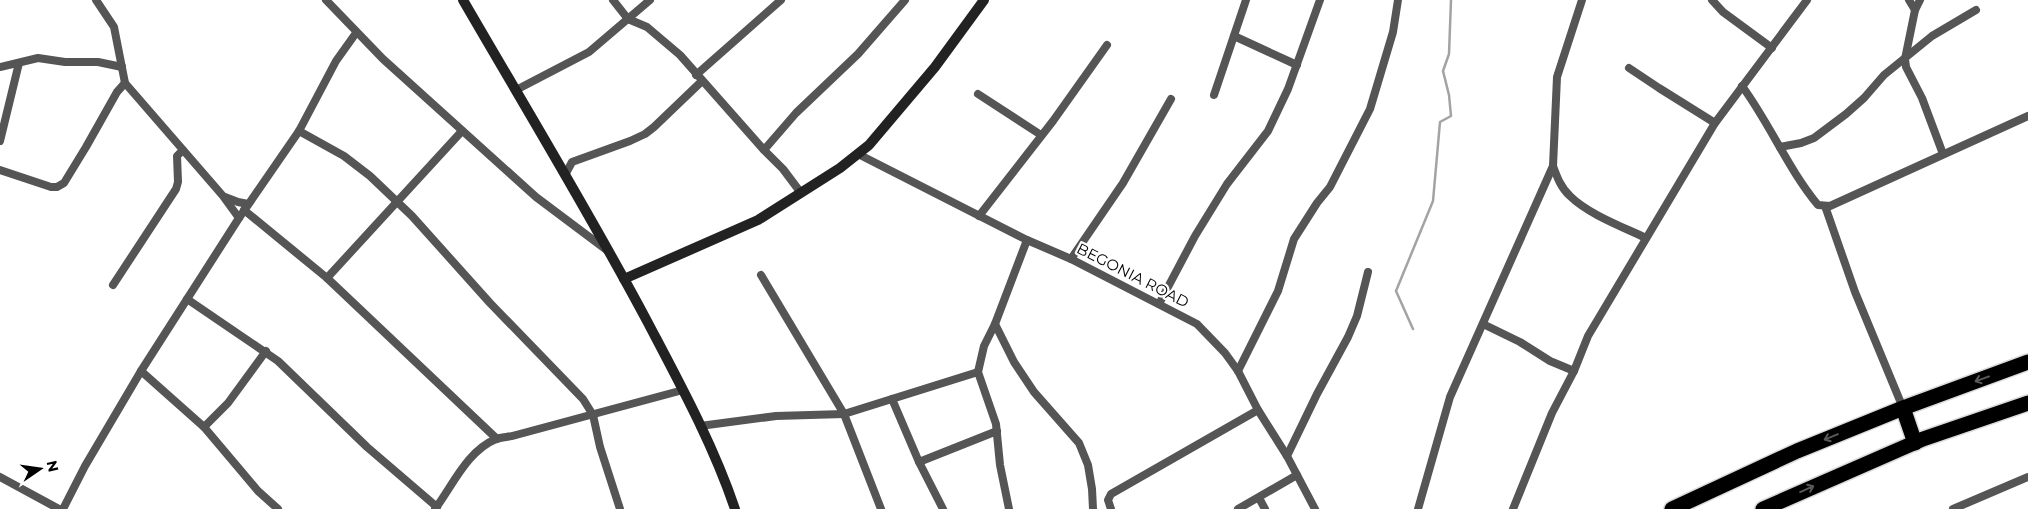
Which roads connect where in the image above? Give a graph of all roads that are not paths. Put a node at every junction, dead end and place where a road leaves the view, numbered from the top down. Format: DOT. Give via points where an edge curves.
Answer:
graph roads {
  1 [pos="96,0"];
  2 [pos="326,0"];
  3 [pos="612,0"];
  4 [pos="650,0"];
  5 [pos="781,0"];
  6 [pos="905,0"];
  7 [pos="984,0"];
  8 [pos="1246,0"];
  9 [pos="1320,0"];
  10 [pos="1398,0"];
  11 [pos="1582,0"];
  12 [pos="1712,0"];
  13 [pos="1807,0"];
  14 [pos="1909,0"];
  15 [pos="1920,0"];
  16 [pos="468,3"];
  17 [pos="1915,10"];
  18 [pos="1976,10"];
  19 [pos="628,18"];
  20 [pos="356,33"];
  21 [pos="1234,36"];
  22 [pos="1107,45"];
  23 [pos="1772,48"];
  24 [pos="1905,59"];
  25 [pos="19,62"];
  26 [pos="1297,65"];
  27 [pos="0,67"];
  28 [pos="122,67"];
  29 [pos="1629,68"];
  30 [pos="699,78"];
  31 [pos="125,84"];
  32 [pos="1742,86"];
  33 [pos="516,90"];
  34 [pos="978,94"];
  35 [pos="1214,95"];
  36 [pos="1171,99"];
  37 [pos="2028,116"];
  38 [pos="1715,123"];
  39 [pos="299,131"];
  40 [pos="462,131"];
  41 [pos="1041,135"];
  42 [pos="0,141"];
  43 [pos="1780,147"];
  44 [pos="183,150"];
  45 [pos="764,150"];
  46 [pos="858,154"];
  47 [pos="1943,154"];
  48 [pos="1554,166"];
  49 [pos="0,170"];
  50 [pos="565,175"];
  51 [pos="801,193"];
  52 [pos="223,196"];
  53 [pos="398,203"];
  54 [pos="1825,206"];
  55 [pos="246,207"];
  56 [pos="979,216"];
  57 [pos="239,218"];
  58 [pos="1646,238"];
  59 [pos="1027,240"];
  60 [pos="608,251"];
  61 [pos="1072,259"];
  62 [pos="1368,272"];
  63 [pos="761,275"];
  64 [pos="327,278"];
  65 [pos="624,279"];
  66 [pos="113,285"];
  67 [pos="187,299"];
  68 [pos="1159,304"];
  69 [pos="994,324"];
  70 [pos="1483,324"];
  71 [pos="266,351"];
  72 [pos="2028,362"];
  73 [pos="141,371"];
  74 [pos="1238,371"];
  75 [pos="1574,371"];
  76 [pos="978,372"];
  77 [pos="683,390"];
  78 [pos="892,399"];
  79 [pos="2028,403"];
  80 [pos="1903,408"];
  81 [pos="1258,410"];
  82 [pos="844,414"];
  83 [pos="593,415"];
  84 [pos="700,426"];
  85 [pos="204,427"];
  86 [pos="997,432"];
  87 [pos="497,439"];
  88 [pos="1915,443"];
  89 [pos="1287,456"];
  90 [pos="919,462"];
  91 [pos="1297,476"];
  92 [pos="0,477"];
  93 [pos="2028,477"];
  94 [pos="1259,498"];
  95 [pos="436,508"];
  96 [pos="59,509"];
  97 [pos="64,509"];
  98 [pos="278,509"];
  99 [pos="620,509"];
  100 [pos="735,509"];
  101 [pos="881,509"];
  102 [pos="943,509"];
  103 [pos="1009,509"];
  104 [pos="1093,509"];
  105 [pos="1111,509"];
  106 [pos="1238,509"];
  107 [pos="1265,509"];
  108 [pos="1315,509"];
  109 [pos="1418,509"];
  110 [pos="1514,509"];
  111 [pos="1672,509"];
  112 [pos="1763,509"];
  113 [pos="1953,509"];
  1 -- 28 [label="street" via="112,20"];
  2 -- 20 [label="street"];
  3 -- 19 [label="street"];
  4 -- 19 [label="street"];
  5 -- 30 [label="street"];
  6 -- 45 [label="street" via="858,54 796,113"];
  7 -- 46 [label="main road" via="935,67"];
  8 -- 21 [label="street"];
  9 -- 26 [label="street"];
  10 -- 74 [label="street" via="1393,32 1370,109 1330,187 1294,239 1278,291"];
  11 -- 48 [label="street" via="1557,77"];
  12 -- 23 [label="street"];
  13 -- 23 [label="street"];
  14 -- 17 [label="street"];
  15 -- 17 [label="street"];
  16 -- 33 [label="main road"];
  17 -- 24 [label="street"];
  18 -- 24 [label="street" via="1932,36"];
  19 -- 30 [label="street" via="647,27 674,49"];
  19 -- 33 [label="street" via="589,52"];
  20 -- 39 [label="street" via="336,61"];
  20 -- 40 [label="street"];
  21 -- 26 [label="street"];
  21 -- 35 [label="street"];
  22 -- 41 [label="street"];
  23 -- 32 [label="street"];
  24 -- 43 [label="street" via="1884,75 1846,114 1814,138"];
  24 -- 47 [label="street"];
  25 -- 27 [label="street"];
  25 -- 28 [label="street" via="38,58"];
  25 -- 42 [label="street"];
  26 -- 68 [label="street" via="1268,131 1227,184"];
  28 -- 31 [label="street"];
  29 -- 38 [label="street"];
  30 -- 45 [label="street"];
  30 -- 50 [label="street" via="654,128 630,141 572,162"];
  31 -- 44 [label="street"];
  31 -- 49 [label="street" via="117,92 64,183 51,187"];
  32 -- 38 [label="street"];
  32 -- 43 [label="street"];
  33 -- 50 [label="main road"];
  34 -- 41 [label="street"];
  36 -- 61 [label="street" via="1122,183"];
  37 -- 47 [label="street"];
  38 -- 58 [label="street"];
  39 -- 53 [label="street" via="344,156"];
  39 -- 55 [label="street"];
  40 -- 53 [label="street"];
  40 -- 60 [label="street" via="536,197"];
  41 -- 56 [label="street"];
  43 -- 54 [label="street" via="1803,187 1818,205"];
  44 -- 52 [label="street"];
  44 -- 66 [label="street" via="177,156 176,189"];
  45 -- 51 [label="street"];
  46 -- 51 [label="main road"];
  46 -- 56 [label="street, BEGONIA ROAD"];
  47 -- 54 [label="street"];
  48 -- 58 [label="street" via="1557,177 1571,197"];
  48 -- 70 [label="street"];
  50 -- 60 [label="main road"];
  51 -- 65 [label="main road" via="758,220"];
  52 -- 55 [label="street"];
  52 -- 57 [label="street"];
  53 -- 64 [label="street"];
  53 -- 83 [label="street" via="583,399"];
  54 -- 80 [label="street" via="1855,292"];
  55 -- 57 [label="street"];
  55 -- 64 [label="street"];
  56 -- 59 [label="street, BEGONIA ROAD"];
  57 -- 67 [label="street"];
  58 -- 75 [label="street" via="1588,336"];
  59 -- 61 [label="street, BEGONIA ROAD"];
  59 -- 69 [label="street"];
  60 -- 65 [label="main road"];
  61 -- 68 [label="street, BEGONIA ROAD"];
  62 -- 89 [label="street" via="1348,337"];
  63 -- 82 [label="street"];
  64 -- 87 [label="street"];
  65 -- 77 [label="main road"];
  67 -- 71 [label="street"];
  67 -- 73 [label="street"];
  68 -- 74 [label="street, BEGONIA ROAD" via="1198,324"];
  69 -- 76 [label="street" via="984,346"];
  69 -- 104 [label="street" via="1034,392 1079,443 1088,465"];
  70 -- 75 [label="street"];
  70 -- 109 [label="street" via="1450,397"];
  71 -- 85 [label="street" via="231,399"];
  71 -- 95 [label="street"];
  72 -- 80 [label="highway, one-way"];
  73 -- 85 [label="street"];
  73 -- 97 [label="street" via="85,466"];
  74 -- 81 [label="street, BEGONIA ROAD"];
  75 -- 110 [label="street" via="1552,413"];
  76 -- 78 [label="street"];
  76 -- 86 [label="street"];
  77 -- 83 [label="street"];
  77 -- 84 [label="main road"];
  78 -- 82 [label="street"];
  78 -- 90 [label="street"];
  79 -- 88 [label="highway"];
  80 -- 88 [label="highway"];
  80 -- 111 [label="highway, one-way" via="1798,450"];
  81 -- 89 [label="street, BEGONIA ROAD"];
  81 -- 105 [label="street" via="1111,494 1108,500"];
  82 -- 84 [label="street" via="776,416"];
  82 -- 101 [label="street"];
  83 -- 87 [label="street"];
  83 -- 99 [label="street"];
  84 -- 100 [label="main road"];
  85 -- 98 [label="street" via="258,491"];
  86 -- 90 [label="street"];
  86 -- 103 [label="street"];
  87 -- 95 [label="street" via="481,448 465,465"];
  112 -- 88 [label="highway, one-way"];
  89 -- 91 [label="street, BEGONIA ROAD"];
  90 -- 102 [label="street"];
  91 -- 94 [label="street"];
  91 -- 108 [label="street, BEGONIA ROAD"];
  92 -- 96 [label="street"];
  93 -- 113 [label="street"];
  94 -- 106 [label="street"];
  94 -- 107 [label="street"];
}
